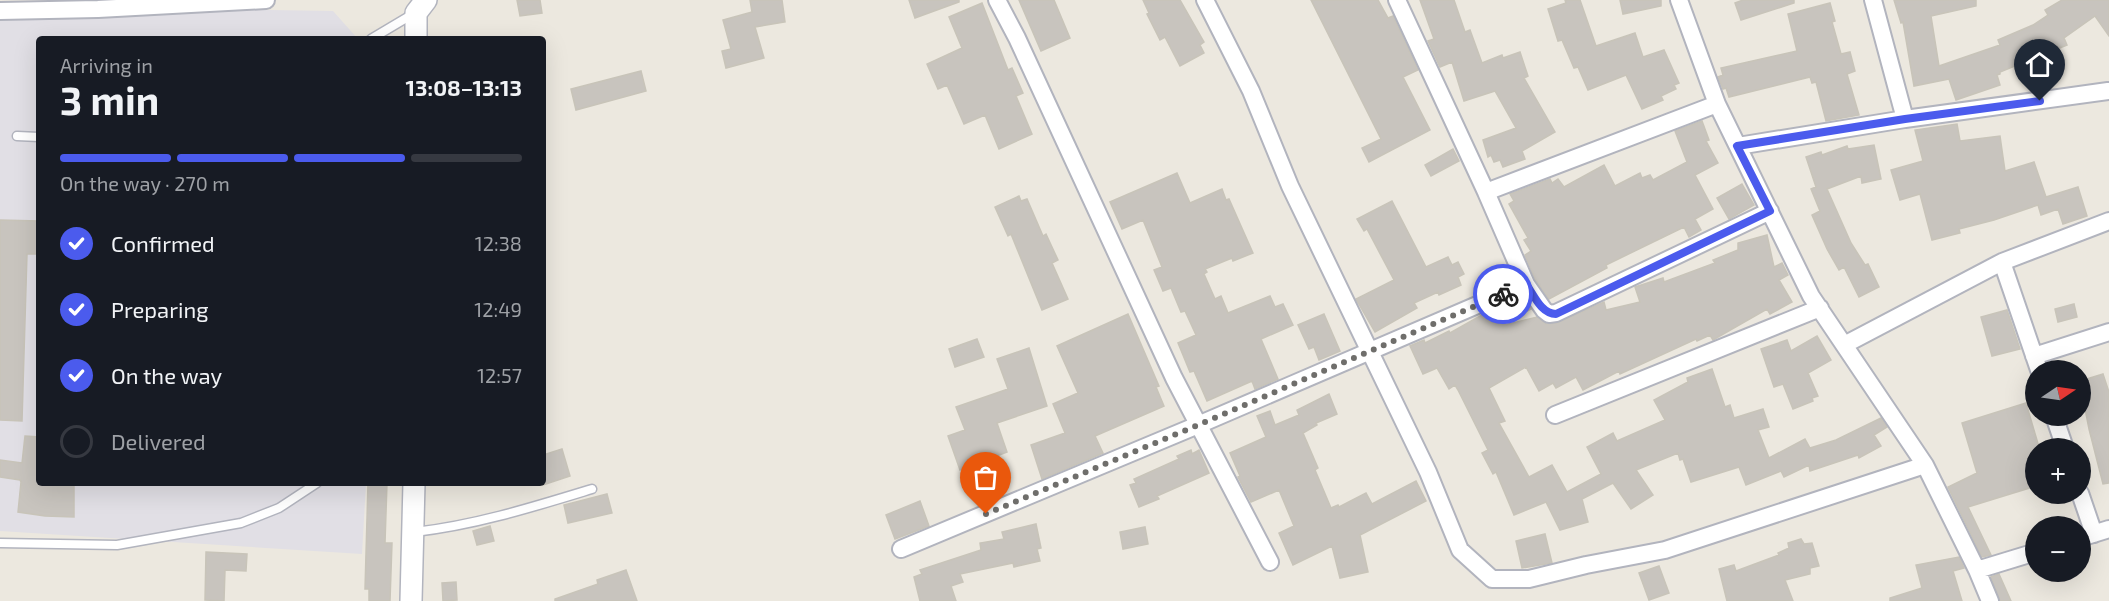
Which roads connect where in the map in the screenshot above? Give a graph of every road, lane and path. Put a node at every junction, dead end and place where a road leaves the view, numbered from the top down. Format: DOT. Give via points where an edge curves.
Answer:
graph roads {
  1 [pos="266,0"];
  2 [pos="997,0"];
  3 [pos="1205,0"];
  4 [pos="1397,0"];
  5 [pos="1679,0"];
  6 [pos="1873,0"];
  7 [pos="58,4"];
  8 [pos="421,6"];
  9 [pos="0,10"];
  10 [pos="376,36"];
  11 [pos="416,36"];
  12 [pos="2108,92"];
  13 [pos="1717,104"];
  14 [pos="1905,119"];
  15 [pos="17,136"];
  16 [pos="36,136"];
  17 [pos="1737,146"];
  18 [pos="1486,192"];
  19 [pos="1770,211"];
  20 [pos="2109,221"];
  21 [pos="2002,262"];
  22 [pos="1526,284"];
  23 [pos="1820,308"];
  24 [pos="2109,332"];
  25 [pos="1845,345"];
  26 [pos="1370,351"];
  27 [pos="2036,360"];
  28 [pos="2044,360"];
  29 [pos="1555,415"];
  30 [pos="1198,425"];
  31 [pos="1925,465"];
  32 [pos="312,486"];
  33 [pos="414,486"];
  34 [pos="592,489"];
  35 [pos="2084,504"];
  36 [pos="414,532"];
  37 [pos="2095,534"];
  38 [pos="0,543"];
  39 [pos="901,549"];
  40 [pos="2025,555"];
  41 [pos="1270,562"];
  42 [pos="1977,570"];
  43 [pos="411,601"];
  44 [pos="1990,601"];
  1 -- 7 [label="street" via="98,9"];
  2 -- 30 [label="street"];
  3 -- 26 [label="street"];
  4 -- 18 [label="street"];
  5 -- 13 [label="street"];
  6 -- 14 [label="street"];
  7 -- 9 [label="street"];
  8 -- 10 [label="lane"];
  8 -- 11 [label="street"];
  12 -- 14 [label="street"];
  13 -- 17 [label="street"];
  13 -- 18 [label="street"];
  14 -- 17 [label="street"];
  15 -- 16 [label="lane"];
  17 -- 19 [label="street"];
  18 -- 22 [label="street"];
  19 -- 22 [label="street" via="1556,314 1544,310"];
  19 -- 23 [label="street"];
  20 -- 21 [label="street"];
  21 -- 25 [label="street"];
  21 -- 27 [label="street"];
  22 -- 26 [label="street"];
  23 -- 25 [label="street"];
  23 -- 29 [label="street"];
  24 -- 28 [label="street"];
  25 -- 31 [label="street"];
  26 -- 30 [label="street"];
  26 -- 31 [label="street" via="1460,550 1492,579 1529,579 1665,550"];
  30 -- 39 [label="street"];
  30 -- 41 [label="street"];
  31 -- 42 [label="street"];
  32 -- 38 [label="lane" via="279,508 241,523 117,545"];
  33 -- 36 [label="street"];
  34 -- 36 [label="lane" via="454,528"];
  35 -- 37 [label="street"];
  36 -- 43 [label="street"];
  40 -- 42 [label="street"];
  42 -- 44 [label="street"];
}
